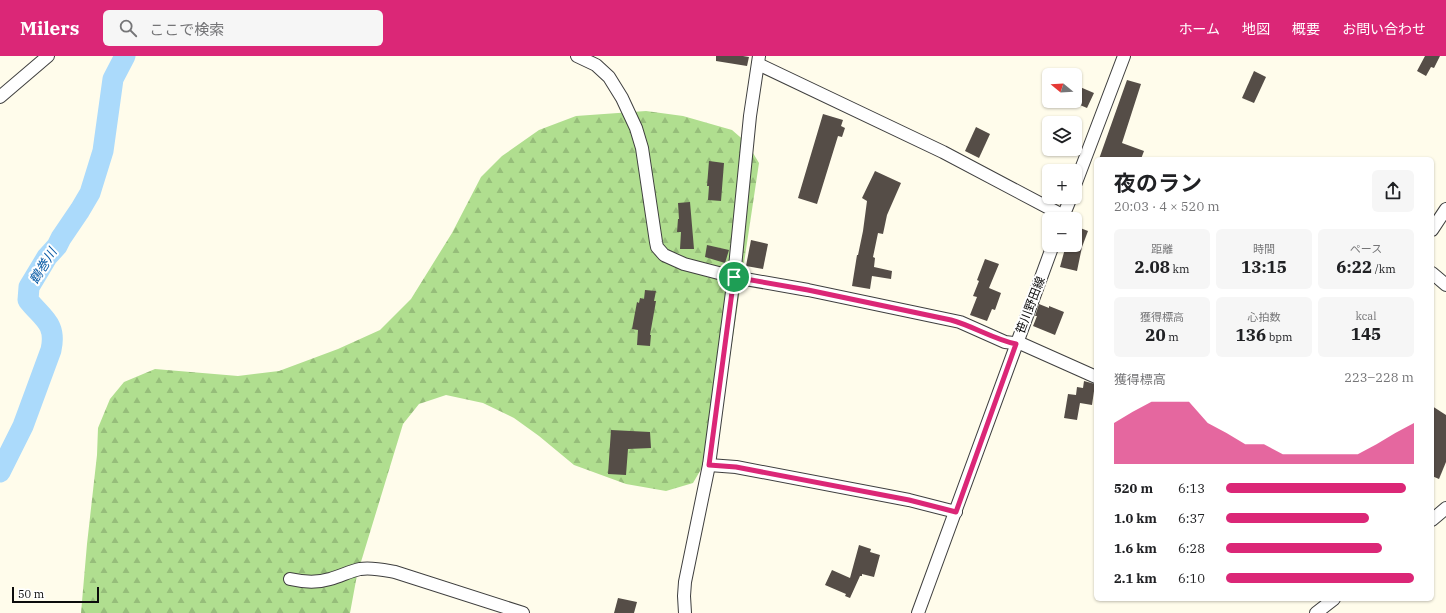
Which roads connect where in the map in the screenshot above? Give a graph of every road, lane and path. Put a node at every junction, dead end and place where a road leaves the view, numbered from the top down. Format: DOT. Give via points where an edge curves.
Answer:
graph roads {
  1 [pos="48,56"];
  2 [pos="577,56"];
  3 [pos="1124,56"];
  4 [pos="759,60"];
  5 [pos="0,97"];
  6 [pos="1082,167"];
  7 [pos="1446,209"];
  8 [pos="1054,212"];
  9 [pos="1434,227"];
  10 [pos="1050,252"];
  11 [pos="1434,275"];
  12 [pos="734,277"];
  13 [pos="1446,285"];
  14 [pos="1016,344"];
  15 [pos="1094,376"];
  16 [pos="709,465"];
  17 [pos="1446,508"];
  18 [pos="956,512"];
  19 [pos="1434,518"];
  20 [pos="290,579"];
  21 [pos="1331,601"];
  22 [pos="523,613"];
  23 [pos="685,613"];
  24 [pos="918,613"];
  25 [pos="1316,613"];
  1 -- 5 [label="street"];
  2 -- 12 [label="street" via="596,65 609,77 636,128 642,148 658,247 664,255 674,260"];
  3 -- 6 [label="street"];
  4 -- 8 [label="street" via="943,152"];
  4 -- 12 [label="street" via="749,123"];
  7 -- 9 [label="street"];
  10 -- 14 [label="street, 笹川野田線"];
  11 -- 13 [label="street"];
  12 -- 14 [label="street" via="951,320"];
  12 -- 16 [label="street"];
  14 -- 15 [label="street" via="1022,344"];
  14 -- 18 [label="street, 笹川野田線"];
  16 -- 18 [label="street" via="736,467 909,500"];
  16 -- 23 [label="street" via="688,570 684,596"];
  17 -- 19 [label="street"];
  18 -- 24 [label="street, 笹川野田線"];
  20 -- 22 [label="street" via="319,581 361,569 385,570"];
  21 -- 25 [label="street"];
}
